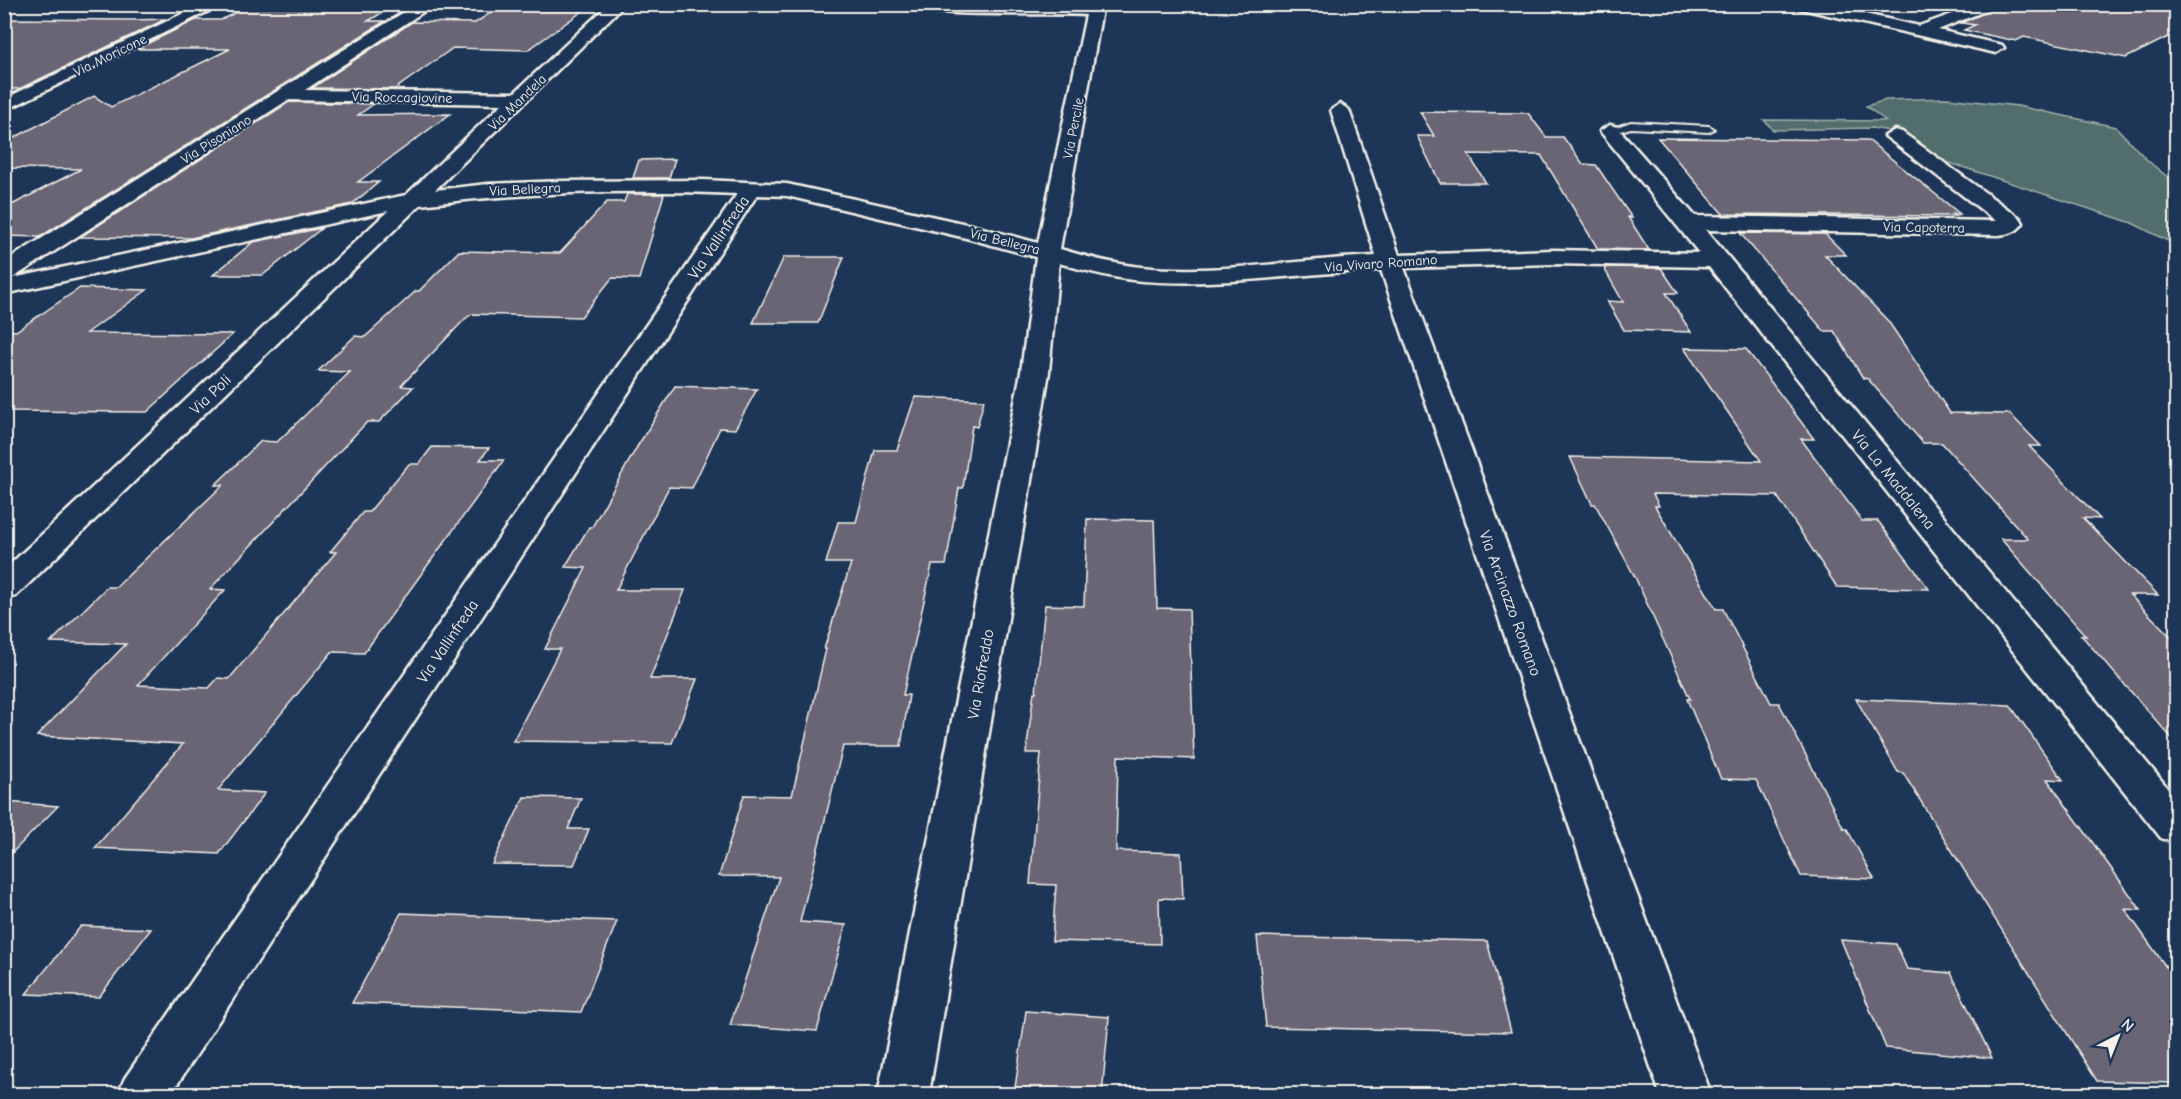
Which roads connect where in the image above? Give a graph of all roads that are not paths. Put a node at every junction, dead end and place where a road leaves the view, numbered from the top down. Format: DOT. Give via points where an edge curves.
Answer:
graph roads {
  1 [pos="216,4"];
  2 [pos="428,4"];
  3 [pos="618,4"];
  4 [pos="912,4"];
  5 [pos="1797,4"];
  6 [pos="1995,4"];
  7 [pos="1096,8"];
  8 [pos="1921,32"];
  9 [pos="1996,48"];
  10 [pos="284,95"];
  11 [pos="520,99"];
  12 [pos="4,106"];
  13 [pos="1340,110"];
  14 [pos="1709,129"];
  15 [pos="1610,131"];
  16 [pos="1894,136"];
  17 [pos="752,187"];
  18 [pos="415,199"];
  19 [pos="1689,223"];
  20 [pos="1048,252"];
  21 [pos="1716,260"];
  22 [pos="1390,262"];
  23 [pos="4,273"];
  24 [pos="4,287"];
  25 [pos="4,589"];
  26 [pos="2176,826"];
  27 [pos="143,1095"];
  28 [pos="903,1095"];
  29 [pos="1685,1095"];
  1 -- 12 [label="street, Via Moricone"];
  2 -- 10 [label="street, Via Pisoniano"];
  3 -- 11 [label="street, Via Mandela"];
  4 -- 7 [label="street" via="956,8"];
  5 -- 8 [label="street"];
  6 -- 8 [label="street"];
  7 -- 20 [label="street, Via Percile"];
  8 -- 9 [label="street"];
  10 -- 11 [label="street, Via Roccagiovine"];
  10 -- 23 [label="street, Via Pisoniano"];
  11 -- 18 [label="street, Via Mandela"];
  13 -- 22 [label="street, Via Arcinazzo Romano"];
  14 -- 15 [label="lane" via="1631,125"];
  15 -- 19 [label="street, Via La Maddalena"];
  16 -- 19 [label="street, Via Capoterra" via="2012,223 1999,228"];
  17 -- 18 [label="street, Via Bellegra" via="543,188"];
  17 -- 20 [label="street, Via Bellegra" via="807,194"];
  17 -- 27 [label="street, Via Vallinfreda"];
  18 -- 24 [label="street, Via Bellegra"];
  18 -- 25 [label="street, Via Poli"];
  19 -- 21 [label="street, Via La Maddalena"];
  20 -- 22 [label="street, Via Vivaro Romano" via="1109,269 1160,275 1251,273"];
  20 -- 28 [label="street, Via Riofreddo" via="1035,372"];
  21 -- 22 [label="street, Via Vivaro Romano" via="1553,257"];
  21 -- 26 [label="street, Via La Maddalena"];
  22 -- 29 [label="street, Via Arcinazzo Romano"];
}
